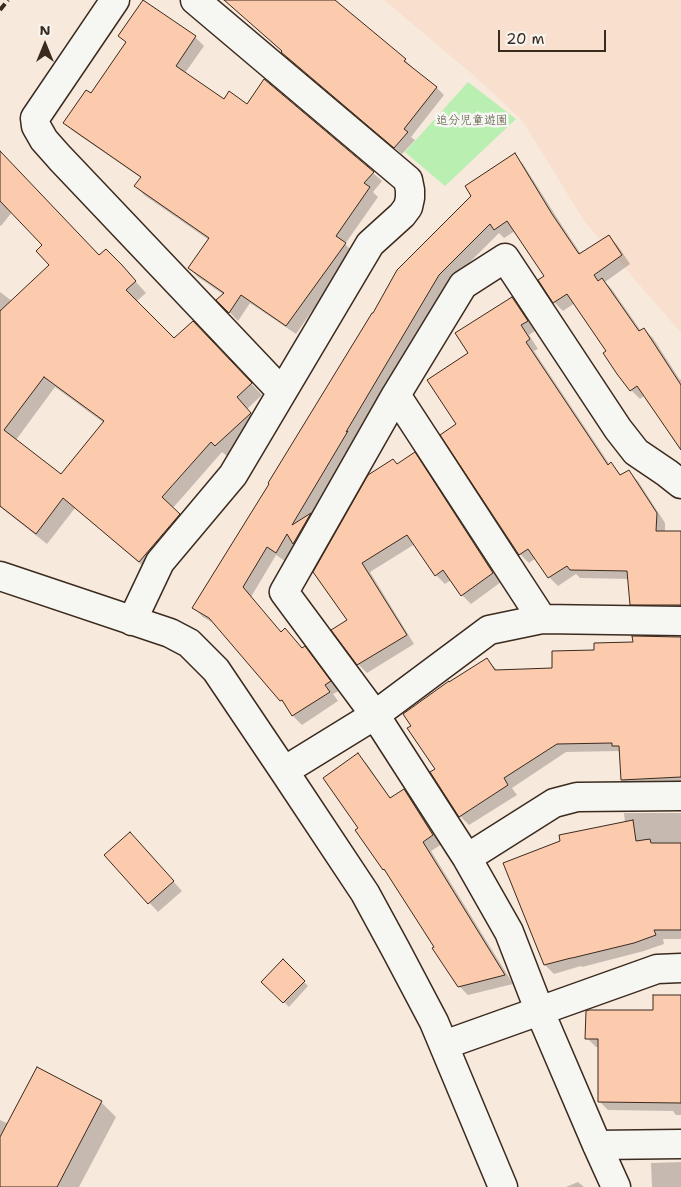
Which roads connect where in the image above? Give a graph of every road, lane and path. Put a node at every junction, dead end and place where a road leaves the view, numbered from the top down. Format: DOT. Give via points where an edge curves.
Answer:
graph roads {
  1 [pos="116,0"];
  2 [pos="195,0"];
  3 [pos="282,392"];
  4 [pos="396,395"];
  5 [pos="681,484"];
  6 [pos="0,576"];
  7 [pos="542,618"];
  8 [pos="132,621"];
  9 [pos="681,621"];
  10 [pos="375,715"];
  11 [pos="284,770"];
  12 [pos="681,796"];
  13 [pos="467,858"];
  14 [pos="681,968"];
  15 [pos="540,1012"];
  16 [pos="444,1045"];
  17 [pos="681,1144"];
  18 [pos="597,1145"];
  19 [pos="503,1187"];
  20 [pos="616,1187"];
  1 -- 3 [label="street" via="35,118 36,126 60,158"];
  2 -- 3 [label="street" via="408,180 408,207 370,244"];
  3 -- 8 [label="street" via="233,475 160,562"];
  4 -- 5 [label="street" via="463,285 505,258 618,429 636,452"];
  4 -- 7 [label="street"];
  4 -- 10 [label="street" via="284,592"];
  6 -- 8 [label="street"];
  7 -- 9 [label="street"];
  7 -- 10 [label="street" via="489,630"];
  8 -- 11 [label="street" via="170,633 201,655 220,676"];
  10 -- 11 [label="street"];
  10 -- 13 [label="street"];
  11 -- 16 [label="street" via="364,893"];
  12 -- 13 [label="street" via="577,797 554,802"];
  13 -- 15 [label="street" via="509,932"];
  14 -- 15 [label="street" via="657,969"];
  15 -- 16 [label="street"];
  15 -- 18 [label="street"];
  16 -- 19 [label="street"];
  17 -- 18 [label="street"];
  18 -- 20 [label="street"];
}
